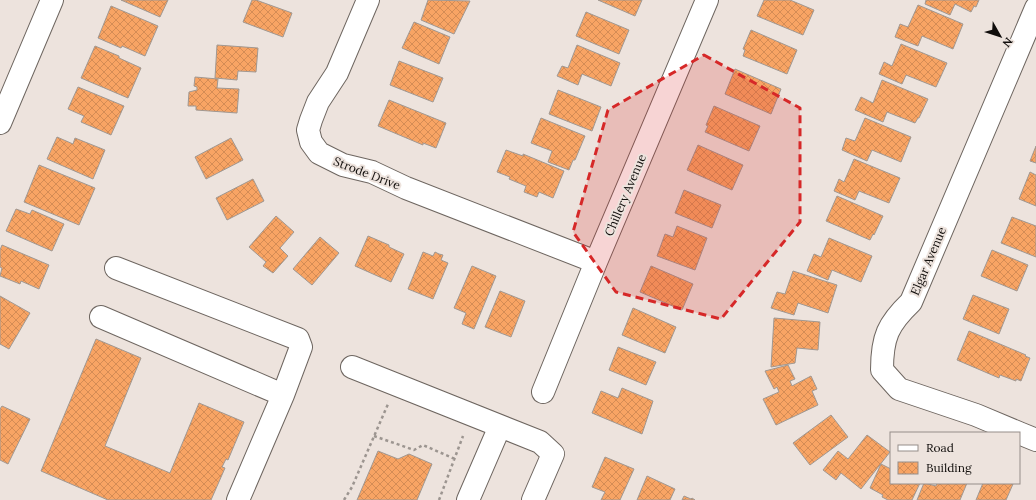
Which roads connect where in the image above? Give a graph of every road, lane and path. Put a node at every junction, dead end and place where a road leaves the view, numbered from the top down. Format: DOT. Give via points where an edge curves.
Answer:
graph roads {
  1 [pos="52,0"];
  2 [pos="368,0"];
  3 [pos="707,0"];
  4 [pos="1036,8"];
  5 [pos="1,120"];
  6 [pos="596,262"];
  7 [pos="116,268"];
  8 [pos="101,317"];
  9 [pos="352,367"];
  10 [pos="397,385"];
  11 [pos="543,392"];
  12 [pos="284,395"];
  13 [pos="471,415"];
  14 [pos="500,426"];
  15 [pos="1017,432"];
  16 [pos="1020,433"];
  17 [pos="374,436"];
  18 [pos="1036,440"];
  19 [pos="455,459"];
  20 [pos="238,500"];
  21 [pos="344,500"];
  22 [pos="439,500"];
  23 [pos="468,500"];
  24 [pos="533,500"];
  1 -- 5 [label="street"];
  2 -- 6 [label="street, Strode Drive" via="337,73 318,102 311,120 308,130 311,142 319,153 343,165 372,172 406,188"];
  3 -- 6 [label="street, Chillery Avenue"];
  4 -- 15 [label="street, Elgar Avenue" via="912,302 898,315 882,349 882,370 900,389"];
  6 -- 11 [label="street, Chillery Avenue"];
  7 -- 12 [label="street" via="298,339 301,347"];
  8 -- 12 [label="street"];
  9 -- 10 [label="street"];
  10 -- 13 [label="street"];
  10 -- 17 [label="path"];
  12 -- 20 [label="street"];
  13 -- 14 [label="street"];
  13 -- 19 [label="path"];
  14 -- 23 [label="street"];
  14 -- 24 [label="street" via="540,442 553,454"];
  16 -- 18 [label="street, Elgar Avenue"];
  17 -- 19 [label="path" via="414,450 423,445"];
  17 -- 21 [label="path"];
  19 -- 22 [label="path"];
}
